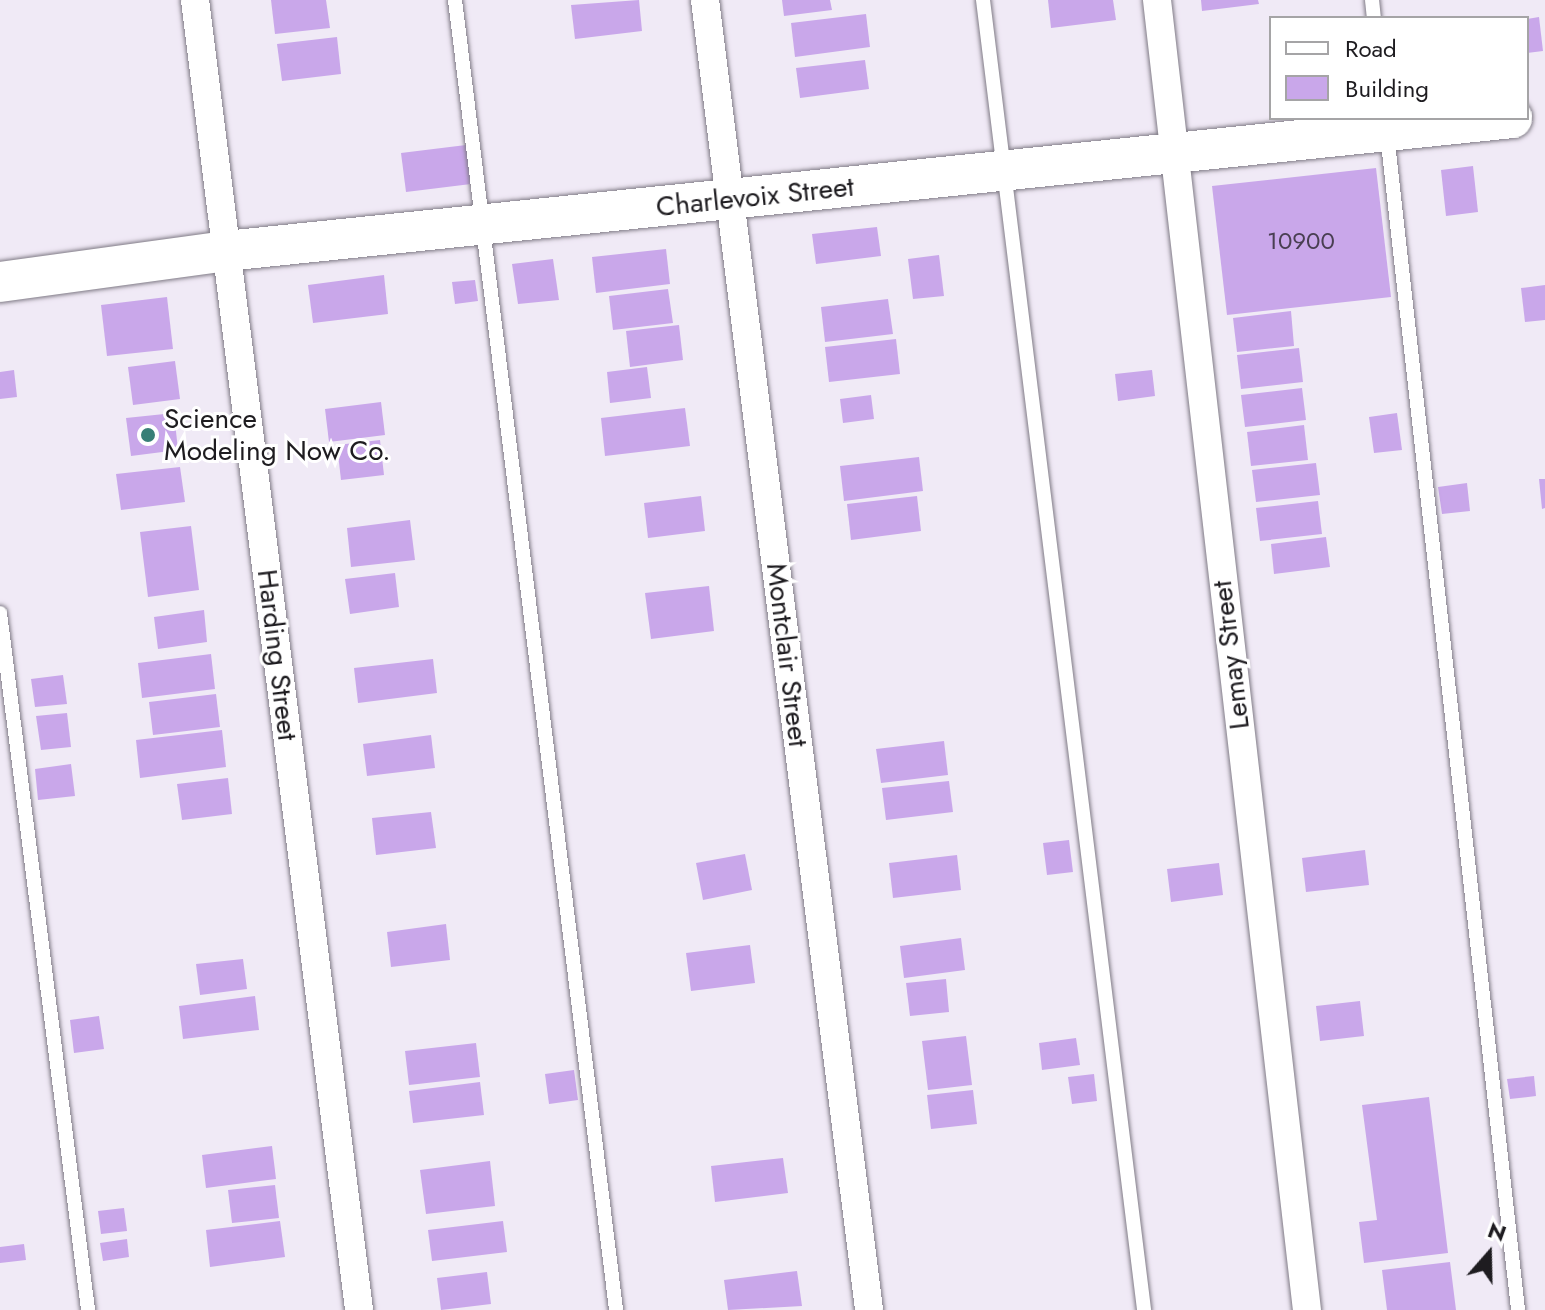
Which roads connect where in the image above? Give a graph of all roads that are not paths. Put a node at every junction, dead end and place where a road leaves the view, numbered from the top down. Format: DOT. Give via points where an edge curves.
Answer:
graph roads {
  1 [pos="195,0"];
  2 [pos="455,0"];
  3 [pos="705,0"];
  4 [pos="983,0"];
  5 [pos="1157,0"];
  6 [pos="1470,120"];
  7 [pos="1386,124"];
  8 [pos="1173,152"];
  9 [pos="1004,171"];
  10 [pos="730,200"];
  11 [pos="483,225"];
  12 [pos="226,251"];
  13 [pos="0,282"];
  14 [pos="0,613"];
  15 [pos="88,1310"];
  16 [pos="359,1310"];
  17 [pos="616,1310"];
  18 [pos="869,1310"];
  19 [pos="1144,1310"];
  20 [pos="1307,1310"];
  21 [pos="1518,1310"];
  1 -- 12 [label="street, Harding Street"];
  2 -- 11 [label="lane"];
  3 -- 10 [label="street, Montclair Street"];
  4 -- 9 [label="lane"];
  5 -- 8 [label="street, Lemay Street"];
  6 -- 7 [label="street, Charlevoix Street"];
  7 -- 8 [label="street, Charlevoix Street"];
  7 -- 21 [label="lane"];
  8 -- 9 [label="street, Charlevoix Street"];
  8 -- 20 [label="street, Lemay Street"];
  9 -- 10 [label="street, Charlevoix Street"];
  9 -- 19 [label="lane"];
  10 -- 11 [label="street, Charlevoix Street"];
  10 -- 18 [label="street, Montclair Street"];
  11 -- 12 [label="street, Charlevoix Street"];
  11 -- 17 [label="lane"];
  12 -- 13 [label="street, Charlevoix Street"];
  12 -- 16 [label="street, Harding Street"];
  14 -- 15 [label="lane"];
}
